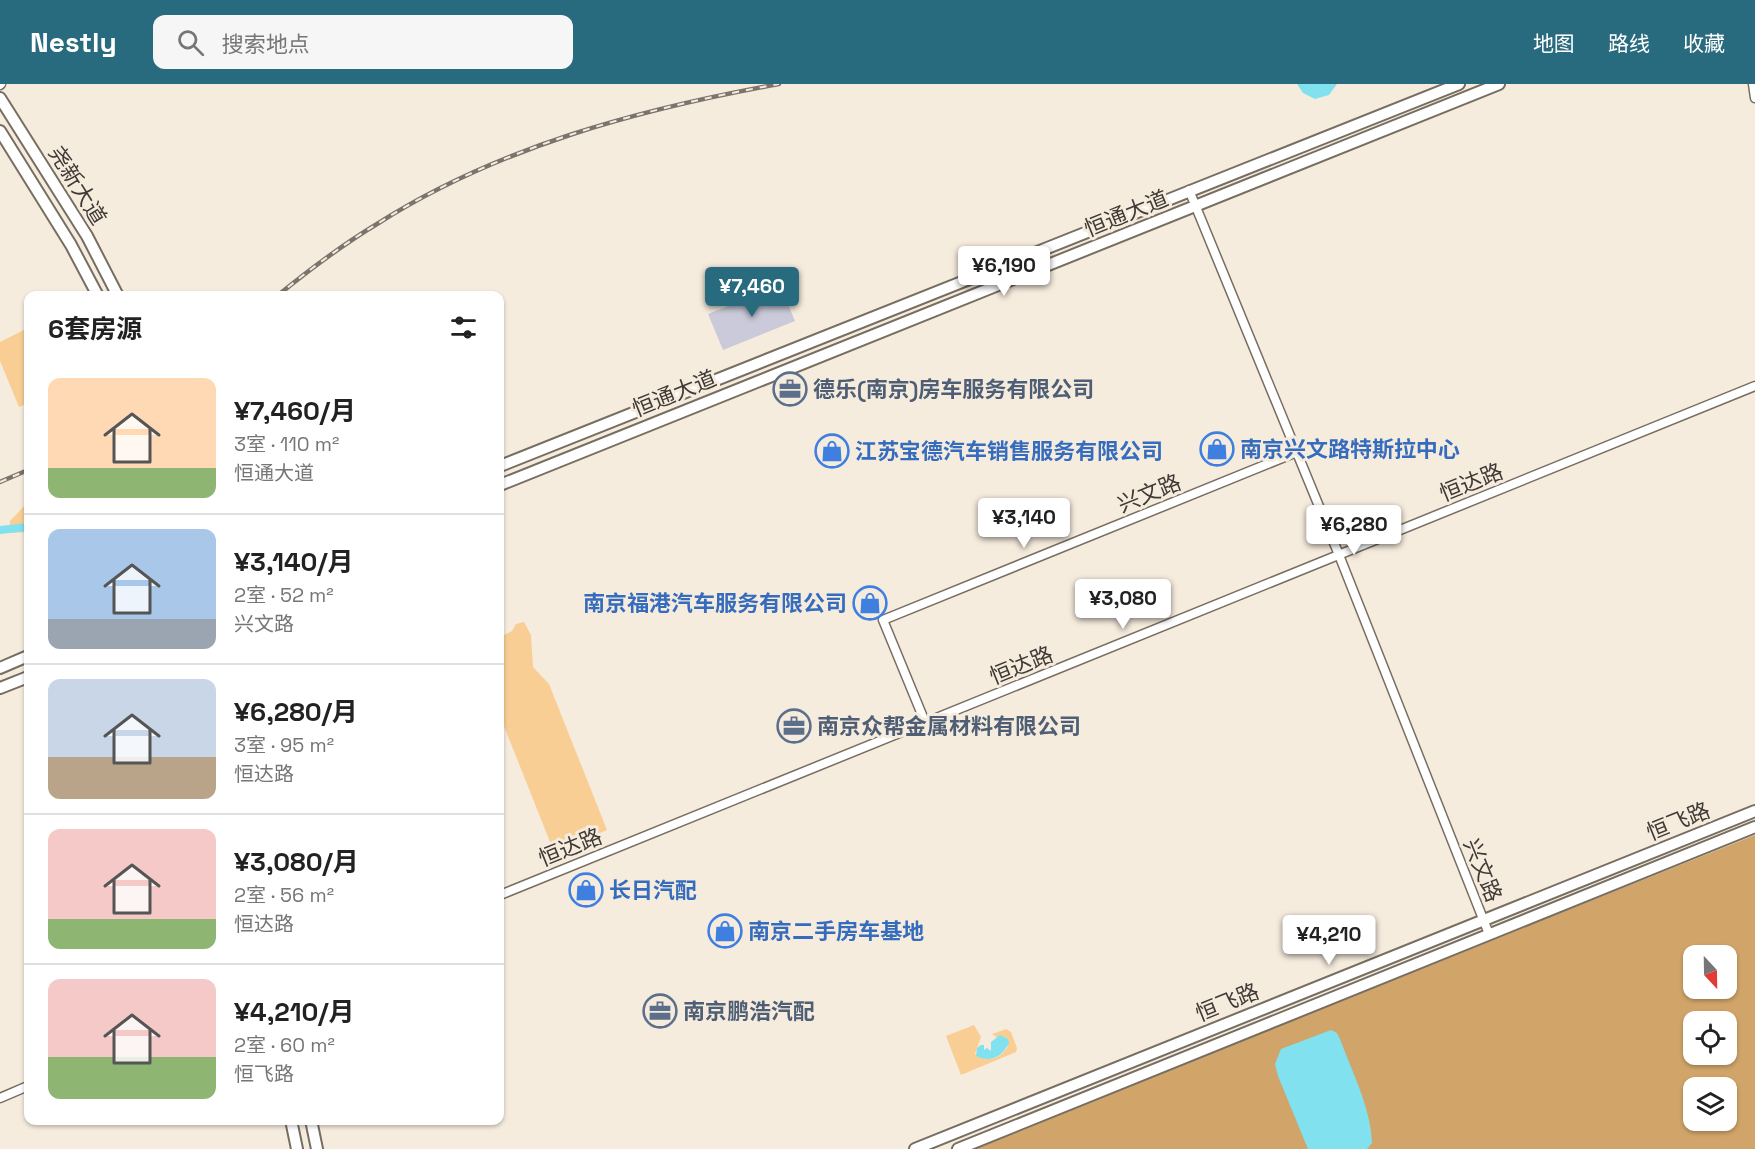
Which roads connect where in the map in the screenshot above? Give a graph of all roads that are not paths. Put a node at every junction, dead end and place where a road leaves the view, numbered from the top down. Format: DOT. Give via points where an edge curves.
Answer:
graph roads {
  1 [pos="1459,84"];
  2 [pos="1498,84"];
  3 [pos="1753,84"];
  4 [pos="0,98"];
  5 [pos="1755,98"];
  6 [pos="0,131"];
  7 [pos="1189,190"];
  8 [pos="1196,206"];
  9 [pos="95,291"];
  10 [pos="115,291"];
  11 [pos="1755,386"];
  12 [pos="1297,452"];
  13 [pos="504,464"];
  14 [pos="504,482"];
  15 [pos="1339,555"];
  16 [pos="24,658"];
  17 [pos="0,668"];
  18 [pos="24,678"];
  19 [pos="0,688"];
  20 [pos="925,723"];
  21 [pos="1755,811"];
  22 [pos="1755,827"];
  23 [pos="504,893"];
  24 [pos="1483,920"];
  25 [pos="1489,934"];
  26 [pos="24,1088"];
  27 [pos="0,1098"];
  28 [pos="292,1125"];
  29 [pos="312,1125"];
  30 [pos="297,1149"];
  31 [pos="317,1149"];
  32 [pos="915,1149"];
  33 [pos="958,1149"];
  1 -- 7 [label="main road, 恒通大道"];
  2 -- 8 [label="main road, 恒通大道"];
  3 -- 5 [label="street"];
  4 -- 10 [label="main road, 尧新大道" via="87,237"];
  6 -- 9 [label="main road, 尧新大道" via="72,245"];
  7 -- 8 [label="street, 兴文路"];
  7 -- 13 [label="main road, 恒通大道"];
  8 -- 12 [label="street, 兴文路"];
  8 -- 14 [label="main road, 恒通大道"];
  11 -- 15 [label="street, 恒达路"];
  12 -- 15 [label="street, 兴文路"];
  12 -- 20 [label="street, 兴文路" via="883,620"];
  15 -- 20 [label="street, 恒达路"];
  15 -- 24 [label="street, 兴文路"];
  16 -- 17 [label="main road"];
  18 -- 19 [label="main road"];
  20 -- 23 [label="street, 恒达路"];
  21 -- 24 [label="main road, 恒飞路"];
  22 -- 25 [label="main road, 恒飞路"];
  24 -- 25 [label="street, 兴文路"];
  24 -- 32 [label="main road, 恒飞路"];
  25 -- 33 [label="main road, 恒飞路"];
  26 -- 27 [label="street"];
  28 -- 30 [label="main road"];
  29 -- 31 [label="main road"];
}
